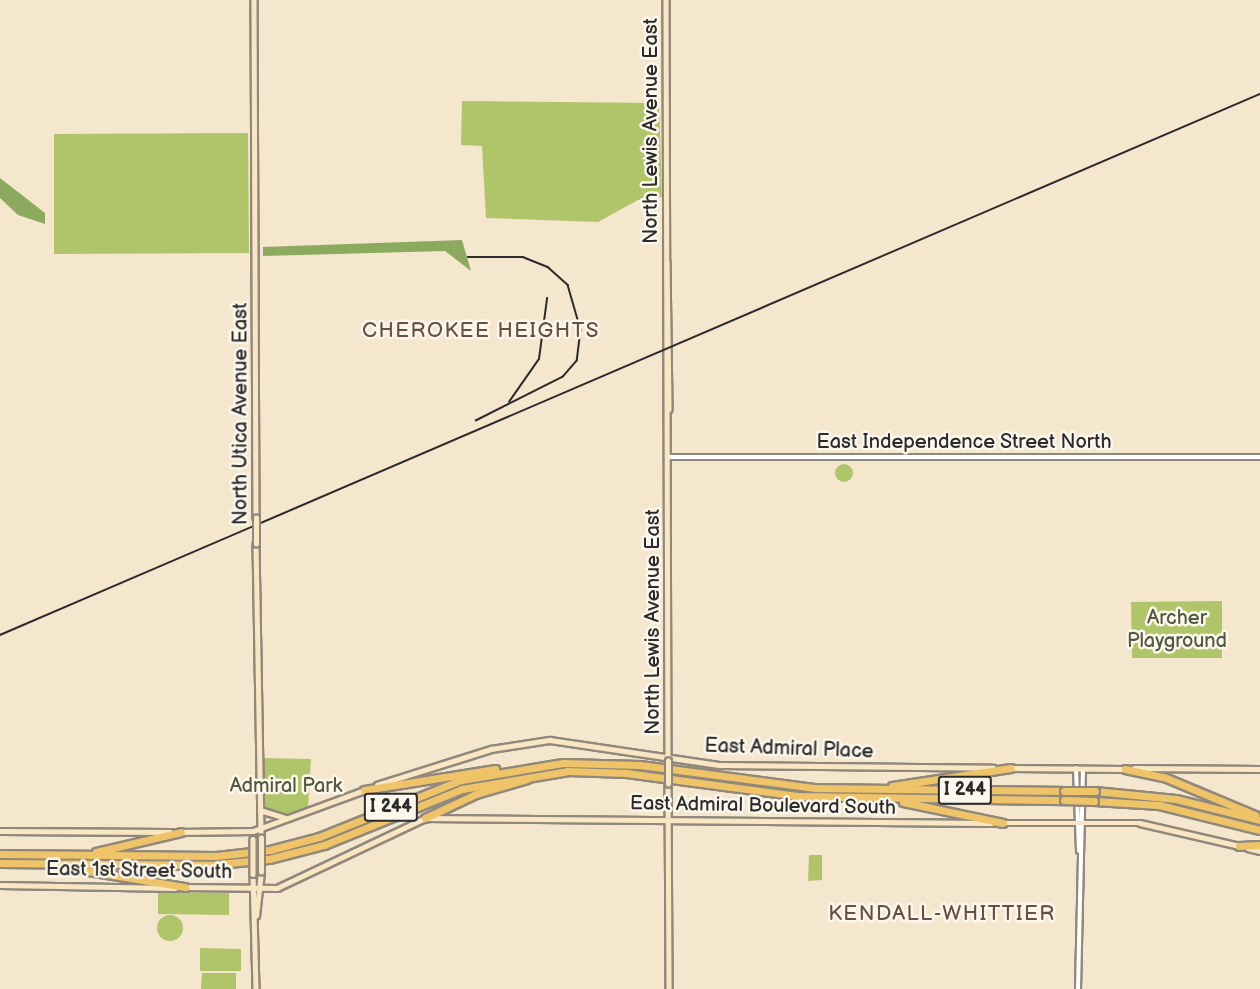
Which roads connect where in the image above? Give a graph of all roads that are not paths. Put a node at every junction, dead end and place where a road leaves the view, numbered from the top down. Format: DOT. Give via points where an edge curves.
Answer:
graph roads {
  1 [pos="254,0"];
  2 [pos="666,0"];
  3 [pos="668,457"];
  4 [pos="1260,457"];
  5 [pos="668,759"];
  6 [pos="513,768"];
  7 [pos="1011,768"];
  8 [pos="1076,768"];
  9 [pos="1083,769"];
  10 [pos="1125,769"];
  11 [pos="1258,769"];
  12 [pos="553,772"];
  13 [pos="866,789"];
  14 [pos="364,790"];
  15 [pos="883,798"];
  16 [pos="260,810"];
  17 [pos="288,818"];
  18 [pos="425,818"];
  19 [pos="1260,819"];
  20 [pos="668,820"];
  21 [pos="1003,823"];
  22 [pos="1076,824"];
  23 [pos="1083,824"];
  24 [pos="261,828"];
  25 [pos="1260,830"];
  26 [pos="0,831"];
  27 [pos="253,831"];
  28 [pos="181,832"];
  29 [pos="1260,845"];
  30 [pos="1239,846"];
  31 [pos="1260,851"];
  32 [pos="0,854"];
  33 [pos="83,855"];
  34 [pos="1080,855"];
  35 [pos="0,863"];
  36 [pos="50,864"];
  37 [pos="0,885"];
  38 [pos="185,887"];
  39 [pos="253,888"];
  40 [pos="261,888"];
  41 [pos="278,888"];
  42 [pos="256,916"];
  43 [pos="256,989"];
  44 [pos="669,989"];
  45 [pos="1078,989"];
  1 -- 16 [label="main road, North Utica Avenue East, bridge"];
  2 -- 3 [label="main road, North Lewis Avenue East"];
  3 -- 4 [label="street, East Independence Street North"];
  3 -- 5 [label="main road, North Lewis Avenue East"];
  5 -- 7 [label="main road, East Admiral Place" via="729,766"];
  5 -- 14 [label="main road, East Admiral Place" via="580,741 528,741"];
  5 -- 20 [label="main road, North Lewis Avenue East, bridge"];
  6 -- 13 [label="highway, I 244" via="616,763 766,784"];
  6 -- 14 [label="highway" via="466,769"];
  6 -- 33 [label="highway, I 244" via="443,786 277,848 216,856"];
  7 -- 8 [label="main road, East Admiral Place"];
  7 -- 13 [label="highway"];
  8 -- 9 [label="main road, East Admiral Place"];
  8 -- 22 [label="street"];
  9 -- 10 [label="main road, East Admiral Place"];
  9 -- 23 [label="street"];
  10 -- 11 [label="main road, East Admiral Place"];
  10 -- 19 [label="highway" via="1182,783"];
  12 -- 15 [label="highway, I 244" via="626,772 780,794"];
  12 -- 18 [label="highway" via="476,794"];
  12 -- 36 [label="highway, I 244" via="462,789 324,845 269,860 209,865"];
  13 -- 19 [label="highway, I 244, bridge" via="1095,791 1176,799"];
  14 -- 17 [label="main road, East Admiral Place"];
  15 -- 21 [label="highway"];
  15 -- 25 [label="highway, I 244, bridge" via="1094,801 1175,808"];
  16 -- 17 [label="main road"];
  16 -- 24 [label="main road, North Utica Avenue East"];
  17 -- 24 [label="main road, East Admiral Place"];
  18 -- 20 [label="main road, East Admiral Boulevard South"];
  18 -- 41 [label="main road, East Admiral Boulevard South"];
  20 -- 21 [label="main road, East Admiral Boulevard South"];
  20 -- 44 [label="main road, North Lewis Avenue East"];
  21 -- 22 [label="main road, East Admiral Boulevard South"];
  22 -- 23 [label="main road, East Admiral Boulevard South"];
  22 -- 34 [label="street"];
  23 -- 30 [label="main road, East Admiral Boulevard South" via="1151,824"];
  23 -- 34 [label="street"];
  24 -- 27 [label="main road"];
  24 -- 40 [label="main road, North Utica Avenue East, bridge"];
  26 -- 28 [label="main road"];
  27 -- 28 [label="main road"];
  27 -- 39 [label="main road, bridge"];
  28 -- 33 [label="highway"];
  29 -- 30 [label="highway"];
  30 -- 31 [label="main road, East Admiral Boulevard South"];
  32 -- 33 [label="highway, I 244"];
  34 -- 45 [label="street"];
  35 -- 36 [label="highway, I 244"];
  36 -- 38 [label="highway"];
  37 -- 38 [label="main road, East 1st Street South"];
  38 -- 39 [label="main road, East 1st Street South"];
  39 -- 40 [label="main road, East 1st Street South"];
  39 -- 42 [label="main road"];
  40 -- 41 [label="main road, East 1st Street South"];
  40 -- 42 [label="main road, North Utica Avenue East"];
  42 -- 43 [label="main road"];
}
